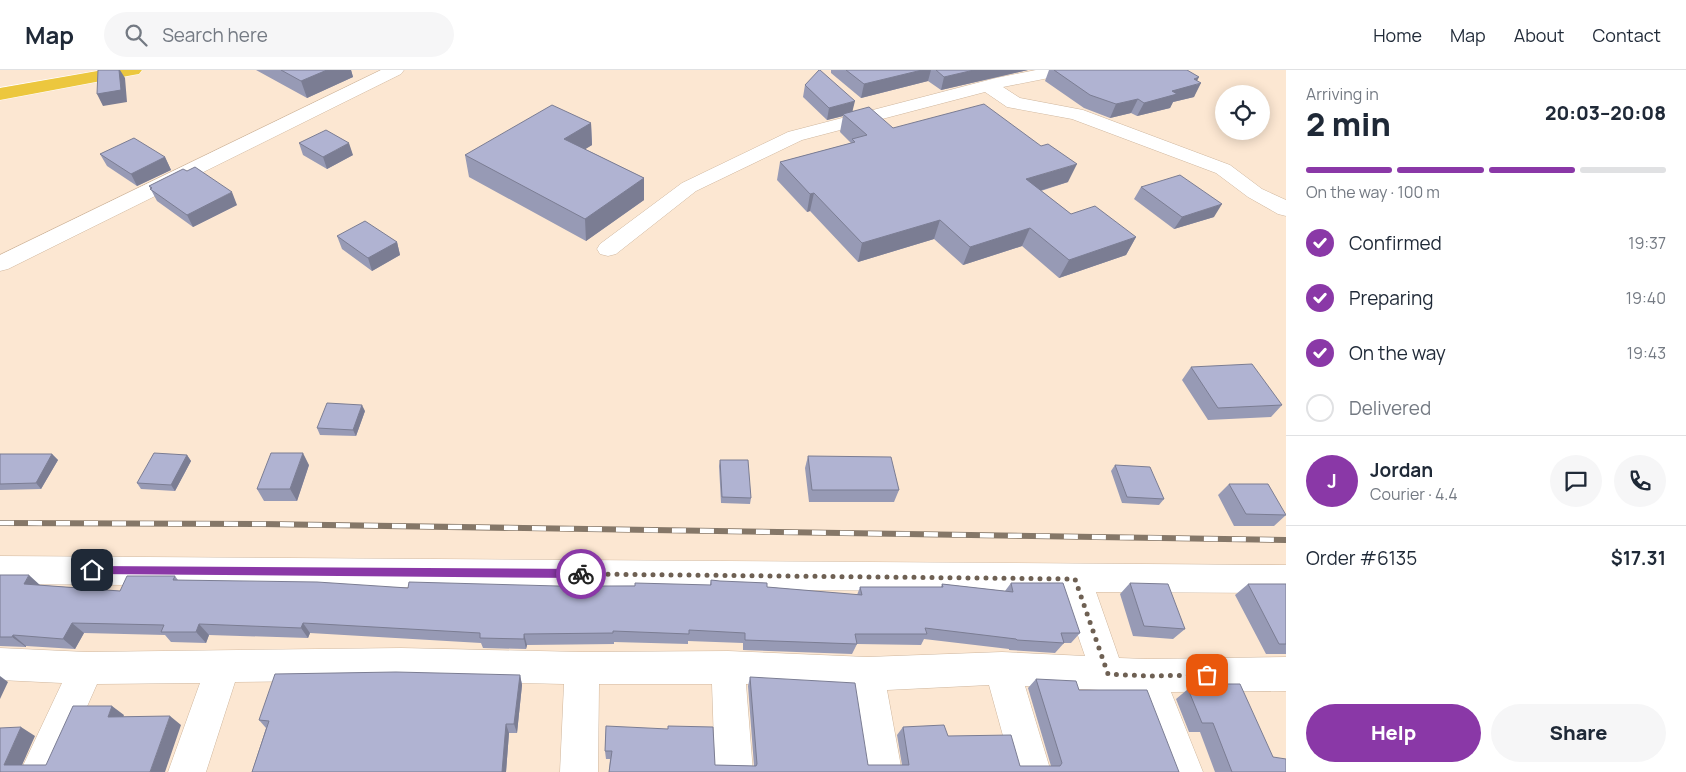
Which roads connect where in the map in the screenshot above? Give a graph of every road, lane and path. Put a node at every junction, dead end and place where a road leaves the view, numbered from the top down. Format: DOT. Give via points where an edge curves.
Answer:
graph roads {
  1 [pos="133,70"];
  2 [pos="395,70"];
  3 [pos="1063,70"];
  4 [pos="992,80"];
  5 [pos="0,94"];
  6 [pos="1286,209"];
  7 [pos="608,249"];
  8 [pos="0,264"];
  9 [pos="0,570"];
  10 [pos="1075,579"];
  11 [pos="1286,579"];
  12 [pos="0,664"];
  13 [pos="224,666"];
  14 [pos="728,667"];
  15 [pos="86,668"];
  16 [pos="582,668"];
  17 [pos="1002,668"];
  18 [pos="867,674"];
  19 [pos="1108,674"];
  20 [pos="1286,674"];
  21 [pos="1147,676"];
  22 [pos="39,772"];
  23 [pos="187,772"];
  24 [pos="579,772"];
  25 [pos="734,772"];
  26 [pos="882,772"];
  27 [pos="1032,772"];
  28 [pos="1184,772"];
  1 -- 5 [label="highway"];
  2 -- 8 [label="street"];
  3 -- 4 [label="street"];
  4 -- 6 [label="street" via="1014,103 1076,114 1223,169 1255,193"];
  4 -- 7 [label="street" via="795,136 689,187"];
  9 -- 10 [label="street"];
  10 -- 11 [label="street"];
  10 -- 19 [label="street"];
  12 -- 15 [label="street"];
  13 -- 15 [label="street"];
  13 -- 16 [label="street" via="401,664"];
  13 -- 23 [label="street"];
  14 -- 16 [label="street"];
  14 -- 18 [label="street"];
  14 -- 25 [label="street"];
  15 -- 22 [label="street"];
  16 -- 24 [label="street"];
  17 -- 18 [label="street"];
  17 -- 19 [label="street"];
  17 -- 27 [label="street"];
  18 -- 26 [label="street"];
  19 -- 21 [label="street"];
  20 -- 21 [label="street"];
  21 -- 28 [label="street"];
}
